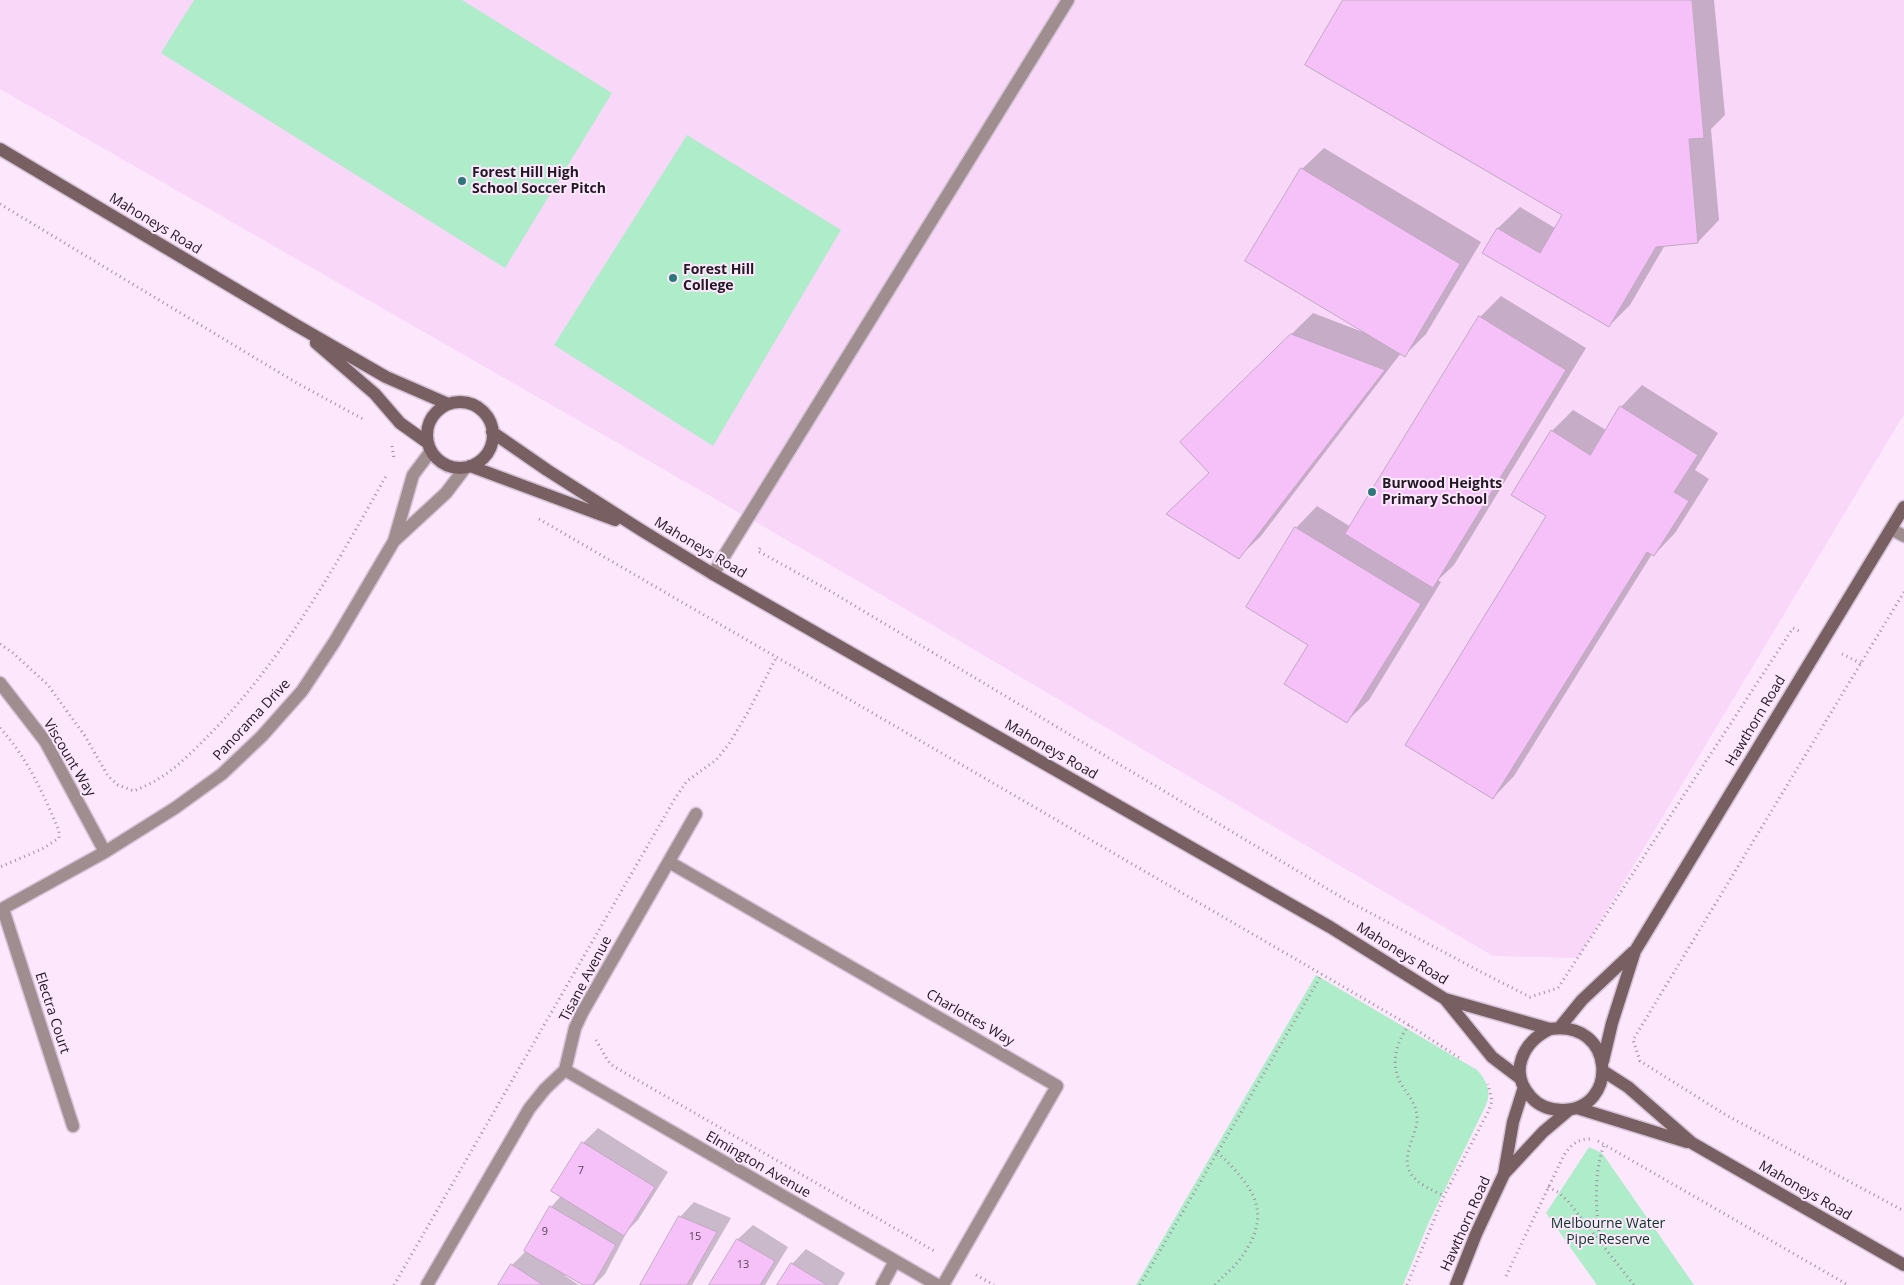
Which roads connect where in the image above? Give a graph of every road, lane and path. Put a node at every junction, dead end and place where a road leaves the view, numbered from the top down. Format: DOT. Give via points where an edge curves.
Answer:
graph roads {
  1 [pos="1068,0"];
  2 [pos="0,149"];
  3 [pos="0,204"];
  4 [pos="294,324"];
  5 [pos="448,404"];
  6 [pos="371,424"];
  7 [pos="492,432"];
  8 [pos="390,439"];
  9 [pos="429,447"];
  10 [pos="393,464"];
  11 [pos="467,467"];
  12 [pos="389,472"];
  13 [pos="1904,507"];
  14 [pos="532,515"];
  15 [pos="1891,529"];
  16 [pos="641,530"];
  17 [pos="1904,536"];
  18 [pos="394,541"];
  19 [pos="763,542"];
  20 [pos="713,574"];
  21 [pos="1904,592"];
  22 [pos="1821,643"];
  23 [pos="0,644"];
  24 [pos="1862,664"];
  25 [pos="0,683"];
  26 [pos="0,728"];
  27 [pos="696,814"];
  28 [pos="105,852"];
  29 [pos="669,862"];
  30 [pos="0,867"];
  31 [pos="1,909"];
  32 [pos="1635,951"];
  33 [pos="1322,974"];
  34 [pos="1445,999"];
  35 [pos="549,1016"];
  36 [pos="1409,1024"];
  37 [pos="575,1028"];
  38 [pos="1555,1028"];
  39 [pos="1463,1060"];
  40 [pos="1603,1066"];
  41 [pos="565,1070"];
  42 [pos="1486,1076"];
  43 [pos="1522,1083"];
  44 [pos="1573,1109"];
  45 [pos="73,1126"];
  46 [pos="1692,1143"];
  47 [pos="1604,1145"];
  48 [pos="1217,1152"];
  49 [pos="1504,1174"];
  50 [pos="1548,1187"];
  51 [pos="1444,1196"];
  52 [pos="1904,1212"];
  53 [pos="1600,1241"];
  54 [pos="895,1262"];
  55 [pos="955,1263"];
  56 [pos="1904,1265"];
  57 [pos="1506,1276"];
  58 [pos="427,1285"];
  59 [pos="882,1285"];
  60 [pos="937,1285"];
  61 [pos="943,1285"];
  62 [pos="994,1285"];
  63 [pos="1140,1285"];
  64 [pos="1216,1285"];
  65 [pos="1407,1285"];
  66 [pos="1456,1285"];
  67 [pos="1634,1285"];
  68 [pos="1848,1285"];
  1 -- 20 [label="street"];
  2 -- 4 [label="main road, Mahoneys Road"];
  3 -- 6 [label="path" via="295,382"];
  4 -- 5 [label="main road, Mahoneys Road" via="386,377"];
  4 -- 9 [label="main road, Mahoneys Road" via="375,394 400,423"];
  5 -- 7 [label="main road" via="468,403 477,407 490,422"];
  5 -- 9 [label="main road" via="429,424"];
  7 -- 11 [label="main road" via="488,451 482,459"];
  7 -- 16 [label="main road, Mahoneys Road"];
  8 -- 10 [label="path"];
  9 -- 11 [label="main road" via="445,465"];
  9 -- 18 [label="street, Panorama Drive" via="413,475"];
  11 -- 16 [label="main road, Mahoneys Road"];
  11 -- 18 [label="street, Panorama Drive" via="446,493"];
  12 -- 23 [label="path" via="327,579 260,677 232,712 178,764 134,791 118,785 108,776 85,736 48,685"];
  13 -- 15 [label="main road, Hawthorn Road"];
  14 -- 33 [label="path"];
  15 -- 17 [label="street"];
  15 -- 22 [label="main road, Hawthorn Road"];
  16 -- 20 [label="main road, Mahoneys Road"];
  18 -- 28 [label="street, Panorama Drive" via="336,641 302,691 262,736 222,774"];
  19 -- 22 [label="path" via="758,551 830,590 1346,900 1530,997 1558,988 1792,628"];
  20 -- 34 [label="main road, Mahoneys Road" via="1330,927"];
  21 -- 24 [label="path"];
  22 -- 24 [label="path"];
  22 -- 32 [label="main road, Hawthorn Road"];
  24 -- 52 [label="path" via="1633,1040 1640,1061 1726,1115"];
  25 -- 28 [label="street, Viscount Way" via="45,741"];
  26 -- 30 [label="path" via="42,790 59,838"];
  27 -- 29 [label="street, Tisane Avenue"];
  28 -- 31 [label="street, Panorama Drive"];
  29 -- 37 [label="street, Tisane Avenue"];
  29 -- 55 [label="street, Charlottes Way" via="1057,1086"];
  31 -- 45 [label="street, Electra Court"];
  32 -- 38 [label="main road, Hawthorn Road"];
  32 -- 40 [label="main road, Hawthorn Road" via="1612,1023"];
  33 -- 36 [label="path"];
  33 -- 48 [label="path"];
  34 -- 38 [label="main road, Mahoneys Road"];
  34 -- 43 [label="main road, Mahoneys Road" via="1492,1057"];
  35 -- 37 [label="path"];
  36 -- 39 [label="path"];
  36 -- 51 [label="path" via="1398,1042 1396,1057 1400,1082 1413,1102 1418,1119 1408,1160 1409,1171 1415,1179"];
  37 -- 41 [label="street, Tisane Avenue"];
  37 -- 55 [label="path" via="593,1037 613,1066"];
  38 -- 40 [label="main road" via="1572,1029 1592,1040 1599,1050"];
  38 -- 43 [label="main road" via="1539,1034 1523,1054 1520,1066"];
  40 -- 44 [label="main road" via="1596,1093"];
  40 -- 46 [label="main road, Mahoneys Road"];
  41 -- 54 [label="street, Elmington Avenue"];
  41 -- 58 [label="street" via="529,1109"];
  42 -- 51 [label="path" via="1492,1101 1489,1110"];
  43 -- 44 [label="main road" via="1531,1098 1542,1106 1555,1110"];
  43 -- 49 [label="main road, Hawthorn Road"];
  44 -- 46 [label="main road, Mahoneys Road"];
  44 -- 49 [label="main road, Hawthorn Road" via="1543,1132"];
  46 -- 56 [label="main road, Mahoneys Road"];
  47 -- 50 [label="path" via="1587,1138 1571,1144"];
  47 -- 53 [label="path" via="1597,1169"];
  47 -- 68 [label="path"];
  48 -- 63 [label="path"];
  48 -- 64 [label="path" via="1243,1178 1254,1195 1258,1210 1253,1238 1236,1264"];
  49 -- 66 [label="main road, Hawthorn Road"];
  50 -- 53 [label="path" via="1567,1200"];
  50 -- 57 [label="path"];
  51 -- 65 [label="path"];
  53 -- 67 [label="path"];
  54 -- 59 [label="street"];
  54 -- 60 [label="street, Elmington Avenue"];
  55 -- 61 [label="street, Charlottes Way"];
  55 -- 62 [label="path"];
}
